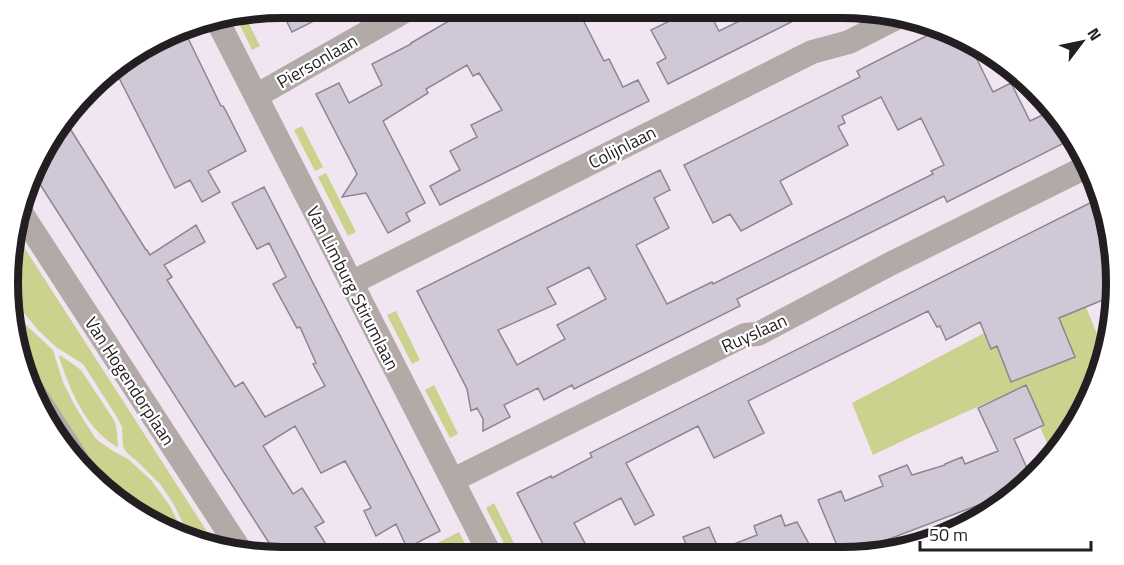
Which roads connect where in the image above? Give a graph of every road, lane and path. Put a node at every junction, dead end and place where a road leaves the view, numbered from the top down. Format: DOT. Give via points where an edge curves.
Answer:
graph roads {
  1 [pos="392,18"];
  2 [pos="888,22"];
  3 [pos="220,26"];
  4 [pos="256,96"];
  5 [pos="1081,170"];
  6 [pos="26,220"];
  7 [pos="351,283"];
  8 [pos="453,480"];
  9 [pos="235,543"];
  10 [pos="486,547"];
  1 -- 4 [label="street, Piersonlaan"];
  2 -- 7 [label="street, Colijnlaan" via="849,42 812,52"];
  3 -- 4 [label="street, Van Limburg Stirumlaan"];
  4 -- 7 [label="street, Van Limburg Stirumlaan"];
  5 -- 8 [label="street, Ruyslaan" via="758,334 745,335"];
  6 -- 9 [label="street, Van Hogendorplaan"];
  7 -- 8 [label="street, Van Limburg Stirumlaan"];
  8 -- 10 [label="street, Van Limburg Stirumlaan"];
}
